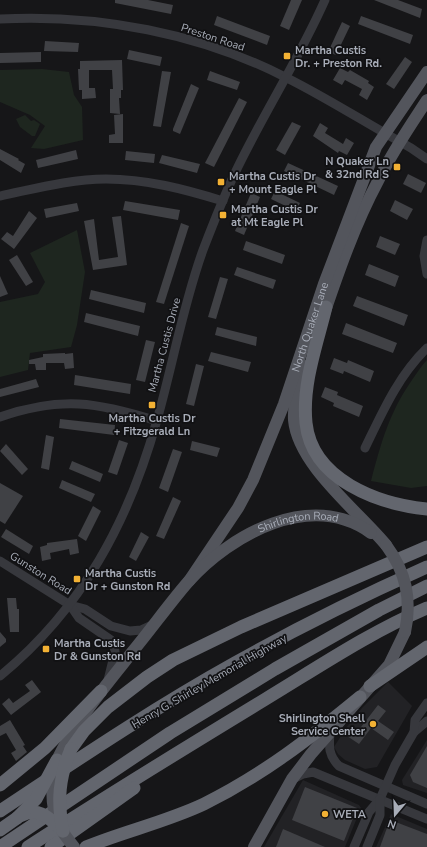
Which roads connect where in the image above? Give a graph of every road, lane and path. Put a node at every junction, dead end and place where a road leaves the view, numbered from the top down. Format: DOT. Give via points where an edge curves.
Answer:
graph roads {
  1 [pos="325,0"];
  2 [pos="0,19"];
  3 [pos="427,72"];
  4 [pos="286,77"];
  5 [pos="427,100"];
  6 [pos="385,134"];
  7 [pos="399,142"];
  8 [pos="427,159"];
  9 [pos="0,196"];
  10 [pos="223,201"];
  11 [pos="427,240"];
  12 [pos="427,274"];
  13 [pos="326,307"];
  14 [pos="427,348"];
  15 [pos="0,417"];
  16 [pos="157,421"];
  17 [pos="365,448"];
  18 [pos="427,509"];
  19 [pos="386,545"];
  20 [pos="427,547"];
  21 [pos="0,562"];
  22 [pos="427,567"];
  23 [pos="189,581"];
  24 [pos="427,586"];
  25 [pos="70,605"];
  26 [pos="427,608"];
  27 [pos="156,623"];
  28 [pos="427,647"];
  29 [pos="0,676"];
  30 [pos="370,686"];
  31 [pos="104,688"];
  32 [pos="360,697"];
  33 [pos="427,703"];
  34 [pos="427,721"];
  35 [pos="330,732"];
  36 [pos="414,732"];
  37 [pos="208,733"];
  38 [pos="57,760"];
  39 [pos="292,779"];
  40 [pos="0,785"];
  41 [pos="385,786"];
  42 [pos="380,799"];
  43 [pos="427,804"];
  44 [pos="0,811"];
  45 [pos="17,818"];
  46 [pos="427,818"];
  47 [pos="0,830"];
  48 [pos="63,831"];
  49 [pos="254,844"];
  50 [pos="0,847"];
  51 [pos="28,847"];
  52 [pos="51,847"];
  53 [pos="74,847"];
  54 [pos="86,847"];
  55 [pos="354,847"];
  56 [pos="367,847"];
  1 -- 4 [label="street, Martha Custis Drive"];
  2 -- 4 [label="street, Preston Road" via="71,19 137,28 214,48"];
  3 -- 6 [label="main road, North Quaker Lane"];
  4 -- 6 [label="street, Preston Road"];
  4 -- 10 [label="street, Martha Custis Drive"];
  5 -- 7 [label="main road, North Quaker Lane"];
  6 -- 7 [label="street, Preston Road"];
  6 -- 23 [label="main road, North Quaker Lane" via="376,147 330,268 284,404 253,480 238,508"];
  7 -- 8 [label="street, Preston Road"];
  7 -- 13 [label="main road, North Quaker Lane" via="352,234"];
  9 -- 10 [label="street" via="105,179 156,183"];
  10 -- 16 [label="street, Martha Custis Drive" via="203,252"];
  11 -- 12 [label="street" via="424,256"];
  13 -- 18 [label="highway" via="309,375 306,401 306,424 317,455 335,474 363,492 393,504"];
  13 -- 19 [label="main road, North Quaker Lane" via="296,401 294,420 297,432 305,454 318,472 372,527"];
  14 -- 17 [label="street" via="394,391"];
  15 -- 16 [label="street" via="29,408 70,403 122,410"];
  16 -- 25 [label="street, Martha Custis Drive" via="137,482 116,529 91,575"];
  19 -- 23 [label="main road, Shirlington Road" via="368,530 350,521 330,516 301,516 278,522 240,538"];
  19 -- 30 [label="main road, Shirlington Road, bridge" via="401,569 407,588 409,615 405,632 388,664"];
  20 -- 48 [label="highway, bridge" via="241,627 173,660 108,707 84,731 71,749 64,766 59,798"];
  21 -- 25 [label="street, Gunston Road"];
  22 -- 44 [label="highway, Henry G. Shirley Memorial Highway" via="373,591 236,663 139,720"];
  23 -- 27 [label="main road, Shirlington Road"];
  24 -- 50 [label="highway" via="379,610 183,725"];
  25 -- 27 [label="street, Gunston Road" via="85,609 120,630 141,630"];
  25 -- 29 [label="street, Martha Custis Drive" via="39,641"];
  25 -- 31 [label="street, Gunston Road" via="79,618 111,640 114,646 112,665"];
  26 -- 37 [label="highway" via="372,636"];
  27 -- 31 [label="main road, Shirlington Road"];
  28 -- 30 [label="highway"];
  30 -- 32 [label="main road, Shirlington Road"];
  31 -- 38 [label="main road, Shirlington Road" via="66,741"];
  31 -- 40 [label="highway" via="44,748"];
  32 -- 35 [label="main road, Shirlington Road"];
  32 -- 54 [label="highway" via="261,773 164,820"];
  33 -- 36 [label="street" via="415,720"];
  34 -- 36 [label="street"];
  35 -- 39 [label="main road, Shirlington Road"];
  35 -- 41 [label="street" via="329,751 332,759 348,771"];
  36 -- 41 [label="street"];
  37 -- 51 [label="highway"];
  37 -- 52 [label="highway"];
  38 -- 45 [label="highway, bridge" via="36,799"];
  38 -- 48 [label="main road, Shirlington Road, bridge" via="52,783 52,807"];
  39 -- 42 [label="street" via="313,772"];
  39 -- 49 [label="main road, Shirlington Road"];
  41 -- 42 [label="street"];
  41 -- 43 [label="street"];
  42 -- 46 [label="street"];
  42 -- 55 [label="street" via="368,812"];
  42 -- 56 [label="street" via="380,815"];
  45 -- 47 [label="highway"];
  45 -- 48 [label="highway, bridge" via="37,812"];
  48 -- 53 [label="main road, Shirlington Road, bridge"];
}
